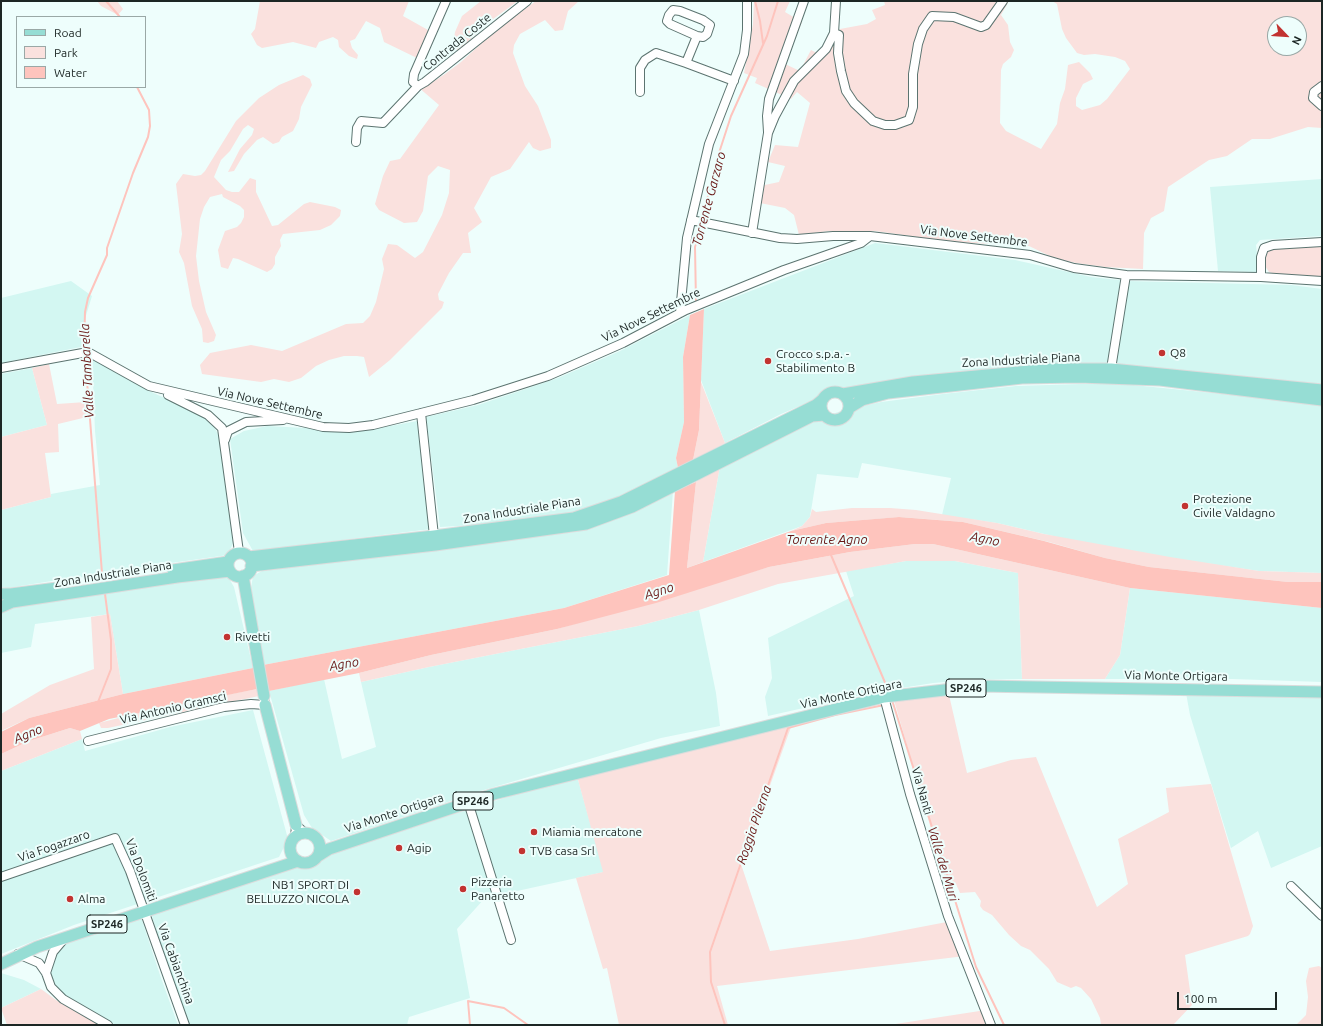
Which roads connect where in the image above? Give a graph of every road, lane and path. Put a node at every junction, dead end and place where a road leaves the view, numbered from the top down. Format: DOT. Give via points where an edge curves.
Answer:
graph roads {
  1 [pos="446,1"];
  2 [pos="527,1"];
  3 [pos="746,1"];
  4 [pos="804,1"];
  5 [pos="836,1"];
  6 [pos="1003,1"];
  7 [pos="834,32"];
  8 [pos="696,36"];
  9 [pos="686,62"];
  10 [pos="734,81"];
  11 [pos="418,86"];
  12 [pos="1322,86"];
  13 [pos="640,92"];
  14 [pos="1322,106"];
  15 [pos="768,133"];
  16 [pos="356,142"];
  17 [pos="691,220"];
  18 [pos="752,233"];
  19 [pos="870,236"];
  20 [pos="1322,242"];
  21 [pos="1126,275"];
  22 [pos="1261,277"];
  23 [pos="1322,281"];
  24 [pos="683,311"];
  25 [pos="1,368"];
  26 [pos="1111,369"];
  27 [pos="149,386"];
  28 [pos="1322,390"];
  29 [pos="843,394"];
  30 [pos="822,400"];
  31 [pos="1322,400"];
  32 [pos="849,408"];
  33 [pos="420,413"];
  34 [pos="824,415"];
  35 [pos="290,419"];
  36 [pos="224,443"];
  37 [pos="434,536"];
  38 [pos="246,558"];
  39 [pos="229,567"];
  40 [pos="243,576"];
  41 [pos="1,594"];
  42 [pos="1,607"];
  43 [pos="1322,692"];
  44 [pos="884,697"];
  45 [pos="264,700"];
  46 [pos="88,741"];
  47 [pos="468,802"];
  48 [pos="296,825"];
  49 [pos="306,834"];
  50 [pos="115,838"];
  51 [pos="295,838"];
  52 [pos="318,842"];
  53 [pos="329,849"];
  54 [pos="318,856"];
  55 [pos="295,858"];
  56 [pos="1,877"];
  57 [pos="1291,886"];
  58 [pos="144,912"];
  59 [pos="1322,916"];
  60 [pos="67,937"];
  61 [pos="511,940"];
  62 [pos="40,946"];
  63 [pos="18,954"];
  64 [pos="52,957"];
  65 [pos="39,963"];
  66 [pos="1,964"];
  67 [pos="46,973"];
  68 [pos="108,1025"];
  69 [pos="185,1025"];
  70 [pos="991,1025"];
  1 -- 11 [label="street, Contrada Coste" via="414,74 413,82"];
  2 -- 11 [label="street, Contrada Coste"];
  3 -- 10 [label="street" via="747,30 744,54"];
  4 -- 15 [label="street" via="769,99 766,129"];
  5 -- 7 [label="street"];
  6 -- 7 [label="street" via="986,25 981,27 954,17 932,16 918,44 913,74 913,107 909,120 895,125 884,125 874,121 854,103 846,90 838,53 839,35"];
  7 -- 15 [label="street" via="826,49 794,82"];
  8 -- 8 [label="street" via="703,37 707,34 710,25 708,22 673,10 667,21 674,27"];
  8 -- 9 [label="street"];
  9 -- 10 [label="street"];
  9 -- 13 [label="street" via="656,54 650,56 640,68"];
  10 -- 17 [label="street" via="709,144"];
  11 -- 16 [label="street" via="383,123 361,121"];
  12 -- 14 [label="street" via="1314,92 1313,98"];
  15 -- 18 [label="street"];
  17 -- 18 [label="street"];
  17 -- 24 [label="street" via="682,284"];
  18 -- 19 [label="street" via="797,239"];
  19 -- 21 [label="street, Via Nove Settembre" via="1030,255 1074,268"];
  19 -- 24 [label="street, Via Nove Settembre" via="861,243 784,270"];
  20 -- 22 [label="street" via="1273,245 1264,248 1261,256"];
  21 -- 22 [label="street, Via Nove Settembre"];
  21 -- 26 [label="street"];
  22 -- 23 [label="street, Via Nove Settembre"];
  24 -- 33 [label="street, Via Nove Settembre" via="623,343 548,376 506,391"];
  25 -- 27 [label="street, Via Nove Settembre" via="88,352"];
  26 -- 28 [label="main road, Zona Industriale Piana"];
  26 -- 29 [label="main road, Zona Industriale Piana" via="1051,369 977,375 913,382"];
  27 -- 35 [label="street, Via Nove Settembre"];
  27 -- 36 [label="street" via="208,415 222,428"];
  29 -- 30 [label="main road" via="829,393"];
  29 -- 32 [label="main road" via="848,400"];
  30 -- 34 [label="main road" via="821,408"];
  30 -- 37 [label="main road, Zona Industriale Piana" via="621,502 574,518"];
  31 -- 32 [label="main road, Zona Industriale Piana" via="1160,380 1079,377 1022,378 888,393 862,400"];
  32 -- 34 [label="main road" via="846,415 840,419 831,420"];
  33 -- 35 [label="street, Via Nove Settembre" via="373,425 349,428 324,427"];
  33 -- 37 [label="street"];
  34 -- 38 [label="main road, Zona Industriale Piana" via="812,416 607,518 565,528"];
  35 -- 36 [label="street" via="246,422 228,431"];
  36 -- 38 [label="street"];
  37 -- 38 [label="main road, Zona Industriale Piana"];
  38 -- 39 [label="main road" via="232,555"];
  38 -- 40 [label="main road" via="249,572"];
  39 -- 40 [label="main road, Zona Industriale Piana" via="236,576"];
  39 -- 41 [label="main road, Zona Industriale Piana"];
  39 -- 42 [label="main road, Zona Industriale Piana" via="12,602"];
  40 -- 45 [label="main road"];
  43 -- 44 [label="main road, Via Monte Ortigara / SP246" via="979,686"];
  44 -- 47 [label="main road, Via Monte Ortigara / SP246"];
  44 -- 70 [label="street, Via Nanti" via="910,794 948,916"];
  45 -- 46 [label="street, Via Antonio Gramsci" via="224,707"];
  45 -- 48 [label="main road"];
  47 -- 53 [label="main road, Via Monte Ortigara / SP246"];
  47 -- 61 [label="street"];
  48 -- 49 [label="street"];
  48 -- 51 [label="street"];
  49 -- 51 [label="main road"];
  49 -- 52 [label="main road" via="313,836"];
  50 -- 56 [label="street, Via Fogazzaro"];
  50 -- 58 [label="street, Via Dolomiti"];
  51 -- 55 [label="main road" via="291,845"];
  52 -- 53 [label="main road"];
  52 -- 54 [label="main road"];
  53 -- 54 [label="main road, Via Monte Ortigara"];
  54 -- 55 [label="main road" via="309,862"];
  55 -- 58 [label="main road, SP246" via="283,866"];
  57 -- 59 [label="street"];
  58 -- 60 [label="main road, SP246"];
  58 -- 69 [label="street, Via Cabianchina"];
  60 -- 62 [label="main road, SP246"];
  60 -- 64 [label="street" via="61,941"];
  62 -- 63 [label="main road, SP246"];
  62 -- 64 [label="street"];
  62 -- 65 [label="street"];
  63 -- 65 [label="street"];
  63 -- 66 [label="main road, SP246"];
  64 -- 67 [label="street"];
  65 -- 67 [label="street"];
  67 -- 68 [label="street" via="51,988 63,999"];
}
